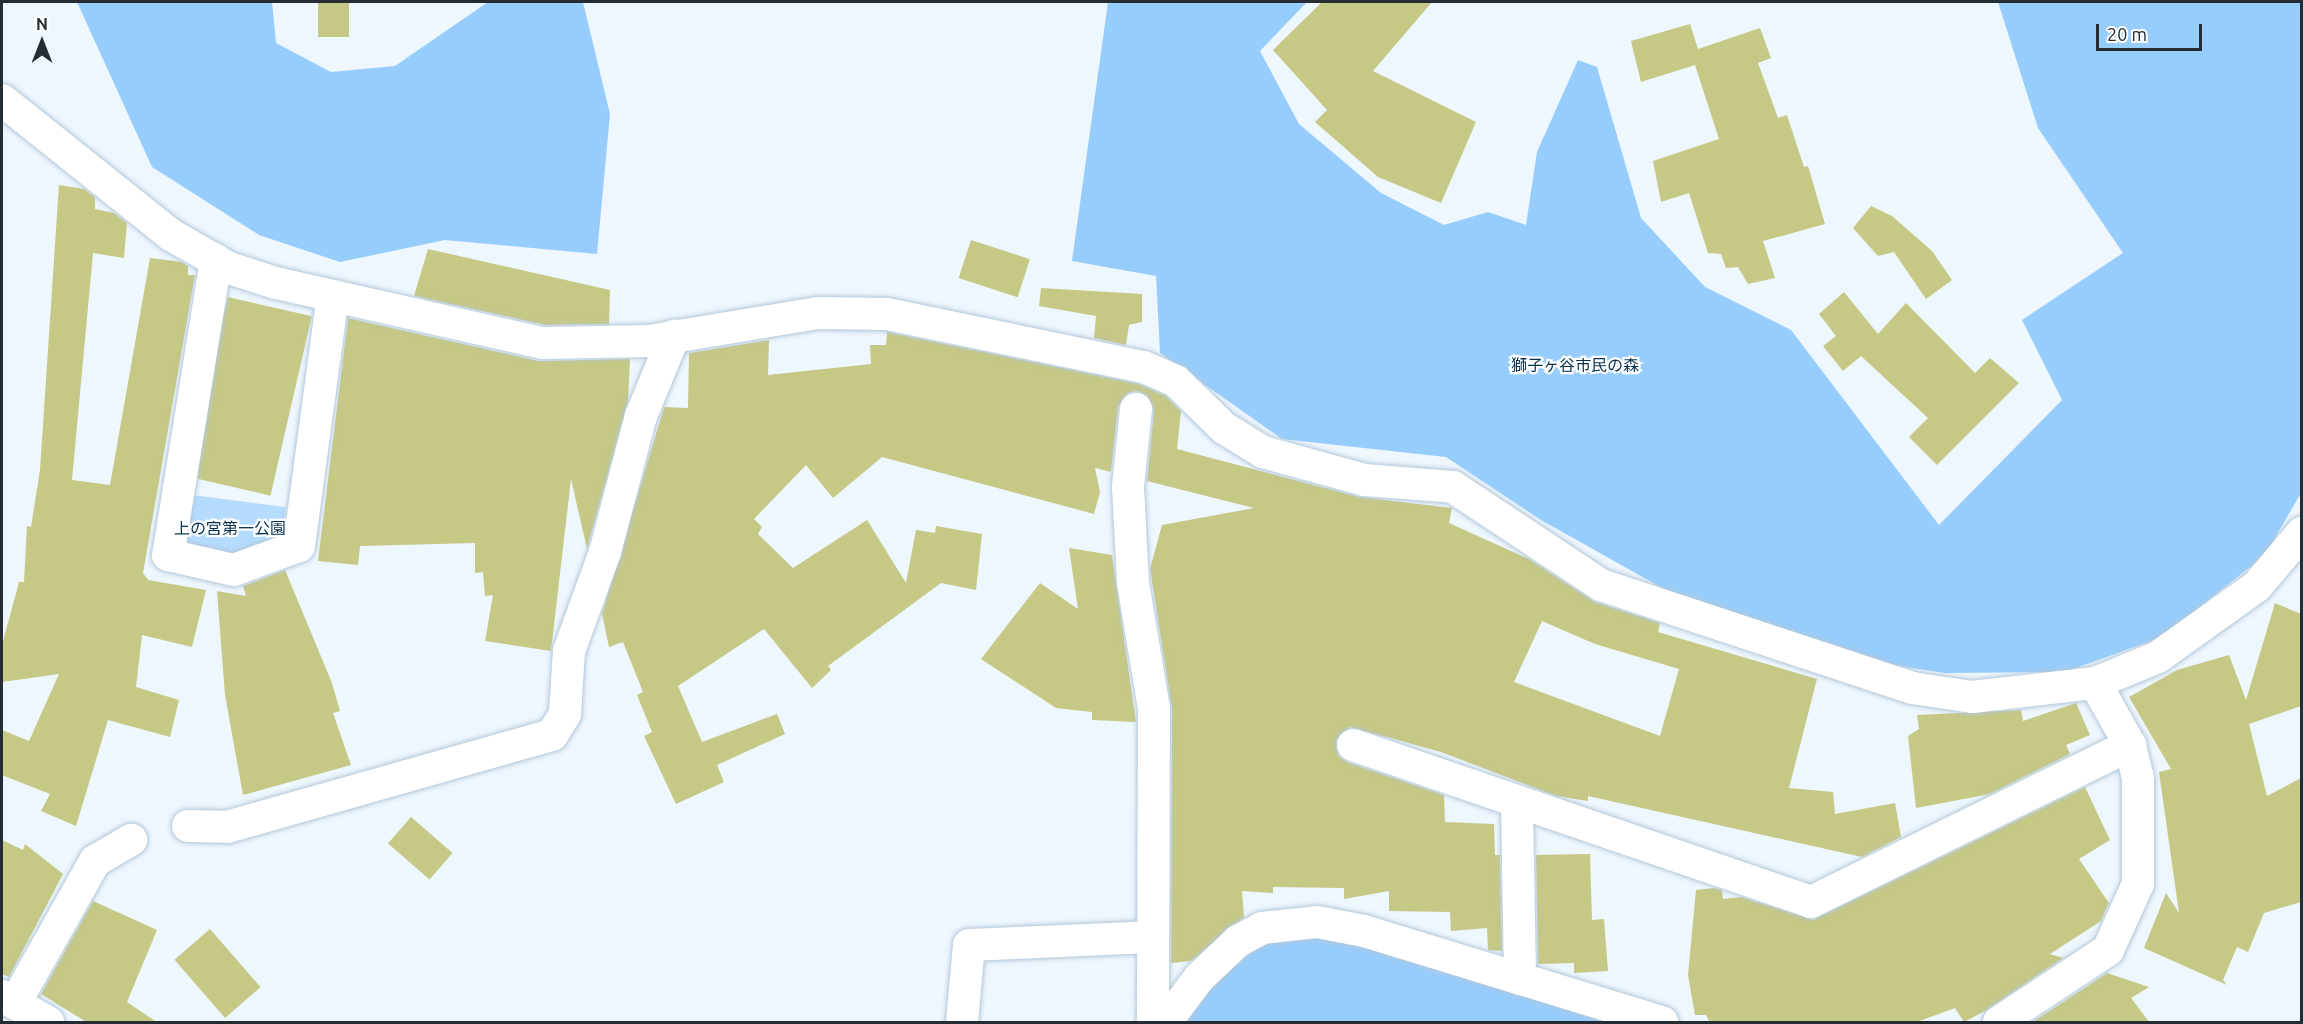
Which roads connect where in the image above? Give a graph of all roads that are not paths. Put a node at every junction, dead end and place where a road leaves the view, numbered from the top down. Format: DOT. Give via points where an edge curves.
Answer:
graph roads {
  1 [pos="2,100"];
  2 [pos="216,260"];
  3 [pos="333,296"];
  4 [pos="674,336"];
  5 [pos="1136,409"];
  6 [pos="2301,533"];
  7 [pos="2095,683"];
  8 [pos="1353,745"];
  9 [pos="2130,745"];
  10 [pos="1517,805"];
  11 [pos="188,826"];
  12 [pos="131,840"];
  13 [pos="1151,937"];
  14 [pos="1520,979"];
  15 [pos="8,1000"];
  16 [pos="48,1023"];
  17 [pos="962,1023"];
  18 [pos="1153,1023"];
  19 [pos="1166,1023"];
  20 [pos="1662,1023"];
  21 [pos="1999,1023"];
  1 -- 2 [label="street" via="171,235"];
  2 -- 3 [label="street"];
  2 -- 3 [label="street" via="168,555 234,570 299,546"];
  3 -- 4 [label="street" via="543,344"];
  4 -- 7 [label="street" via="818,313 887,315 1144,367 1176,381 1224,428 1263,452 1365,480 1453,487 1601,585 1814,659 1912,688 1972,697"];
  4 -- 11 [label="street" via="641,416 605,552 569,651 566,714 552,735 227,827"];
  5 -- 13 [label="street" via="1128,487 1132,584 1154,710"];
  6 -- 7 [label="street" via="2257,586 2158,657"];
  7 -- 9 [label="street"];
  8 -- 10 [label="street"];
  9 -- 10 [label="street" via="1811,902"];
  9 -- 21 [label="street" via="2138,778 2138,884 2120,932 2108,950"];
  10 -- 14 [label="street"];
  12 -- 15 [label="street" via="95,861"];
  13 -- 17 [label="street" via="969,945"];
  13 -- 18 [label="street"];
  14 -- 19 [label="street" via="1364,931 1317,922 1262,928 1238,941 1199,978"];
  14 -- 20 [label="street"];
  15 -- 16 [label="street"];
}
